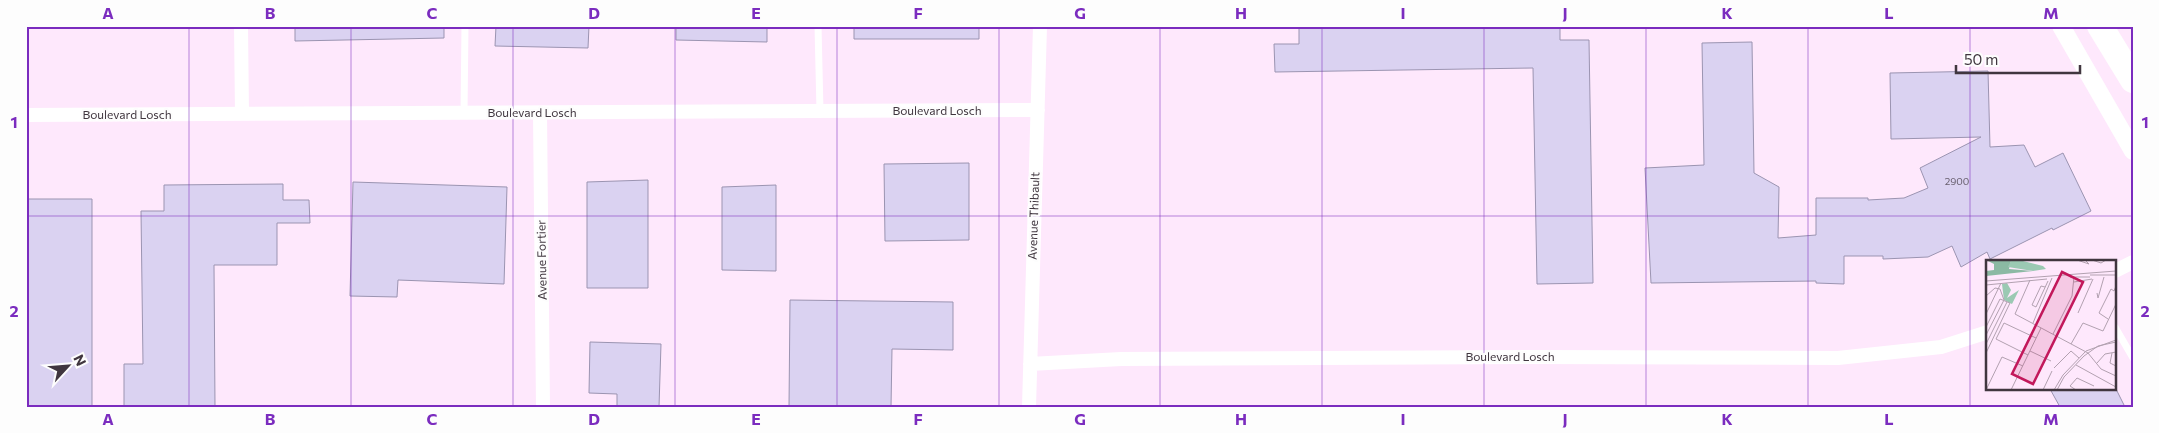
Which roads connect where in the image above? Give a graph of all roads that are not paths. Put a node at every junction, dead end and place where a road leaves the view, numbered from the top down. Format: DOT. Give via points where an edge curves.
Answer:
graph roads {
  1 [pos="241,26"];
  2 [pos="465,26"];
  3 [pos="818,26"];
  4 [pos="1040,26"];
  5 [pos="2061,26"];
  6 [pos="2100,26"];
  7 [pos="2133,80"];
  8 [pos="1038,110"];
  9 [pos="820,112"];
  10 [pos="464,113"];
  11 [pos="540,113"];
  12 [pos="242,114"];
  13 [pos="26,115"];
  14 [pos="2133,151"];
  15 [pos="2133,262"];
  16 [pos="2116,270"];
  17 [pos="2116,329"];
  18 [pos="1986,333"];
  19 [pos="2133,358"];
  20 [pos="1030,364"];
  21 [pos="543,407"];
  22 [pos="1028,407"];
  1 -- 12 [label="street"];
  2 -- 10 [label="lane"];
  3 -- 9 [label="lane"];
  4 -- 8 [label="street, Avenue Thibault"];
  5 -- 14 [label="street"];
  6 -- 7 [label="highway"];
  8 -- 9 [label="street, Boulevard Losch"];
  8 -- 20 [label="street, Avenue Thibault"];
  9 -- 11 [label="street, Boulevard Losch"];
  10 -- 11 [label="street, Boulevard Losch"];
  10 -- 12 [label="street, Boulevard Losch"];
  11 -- 21 [label="street, Avenue Fortier"];
  12 -- 13 [label="street, Boulevard Losch"];
  15 -- 16 [label="street"];
  17 -- 19 [label="lane"];
  18 -- 20 [label="street, Boulevard Losch" via="1941,347 1838,358 1121,359"];
  20 -- 22 [label="street, Avenue Thibault"];
}
